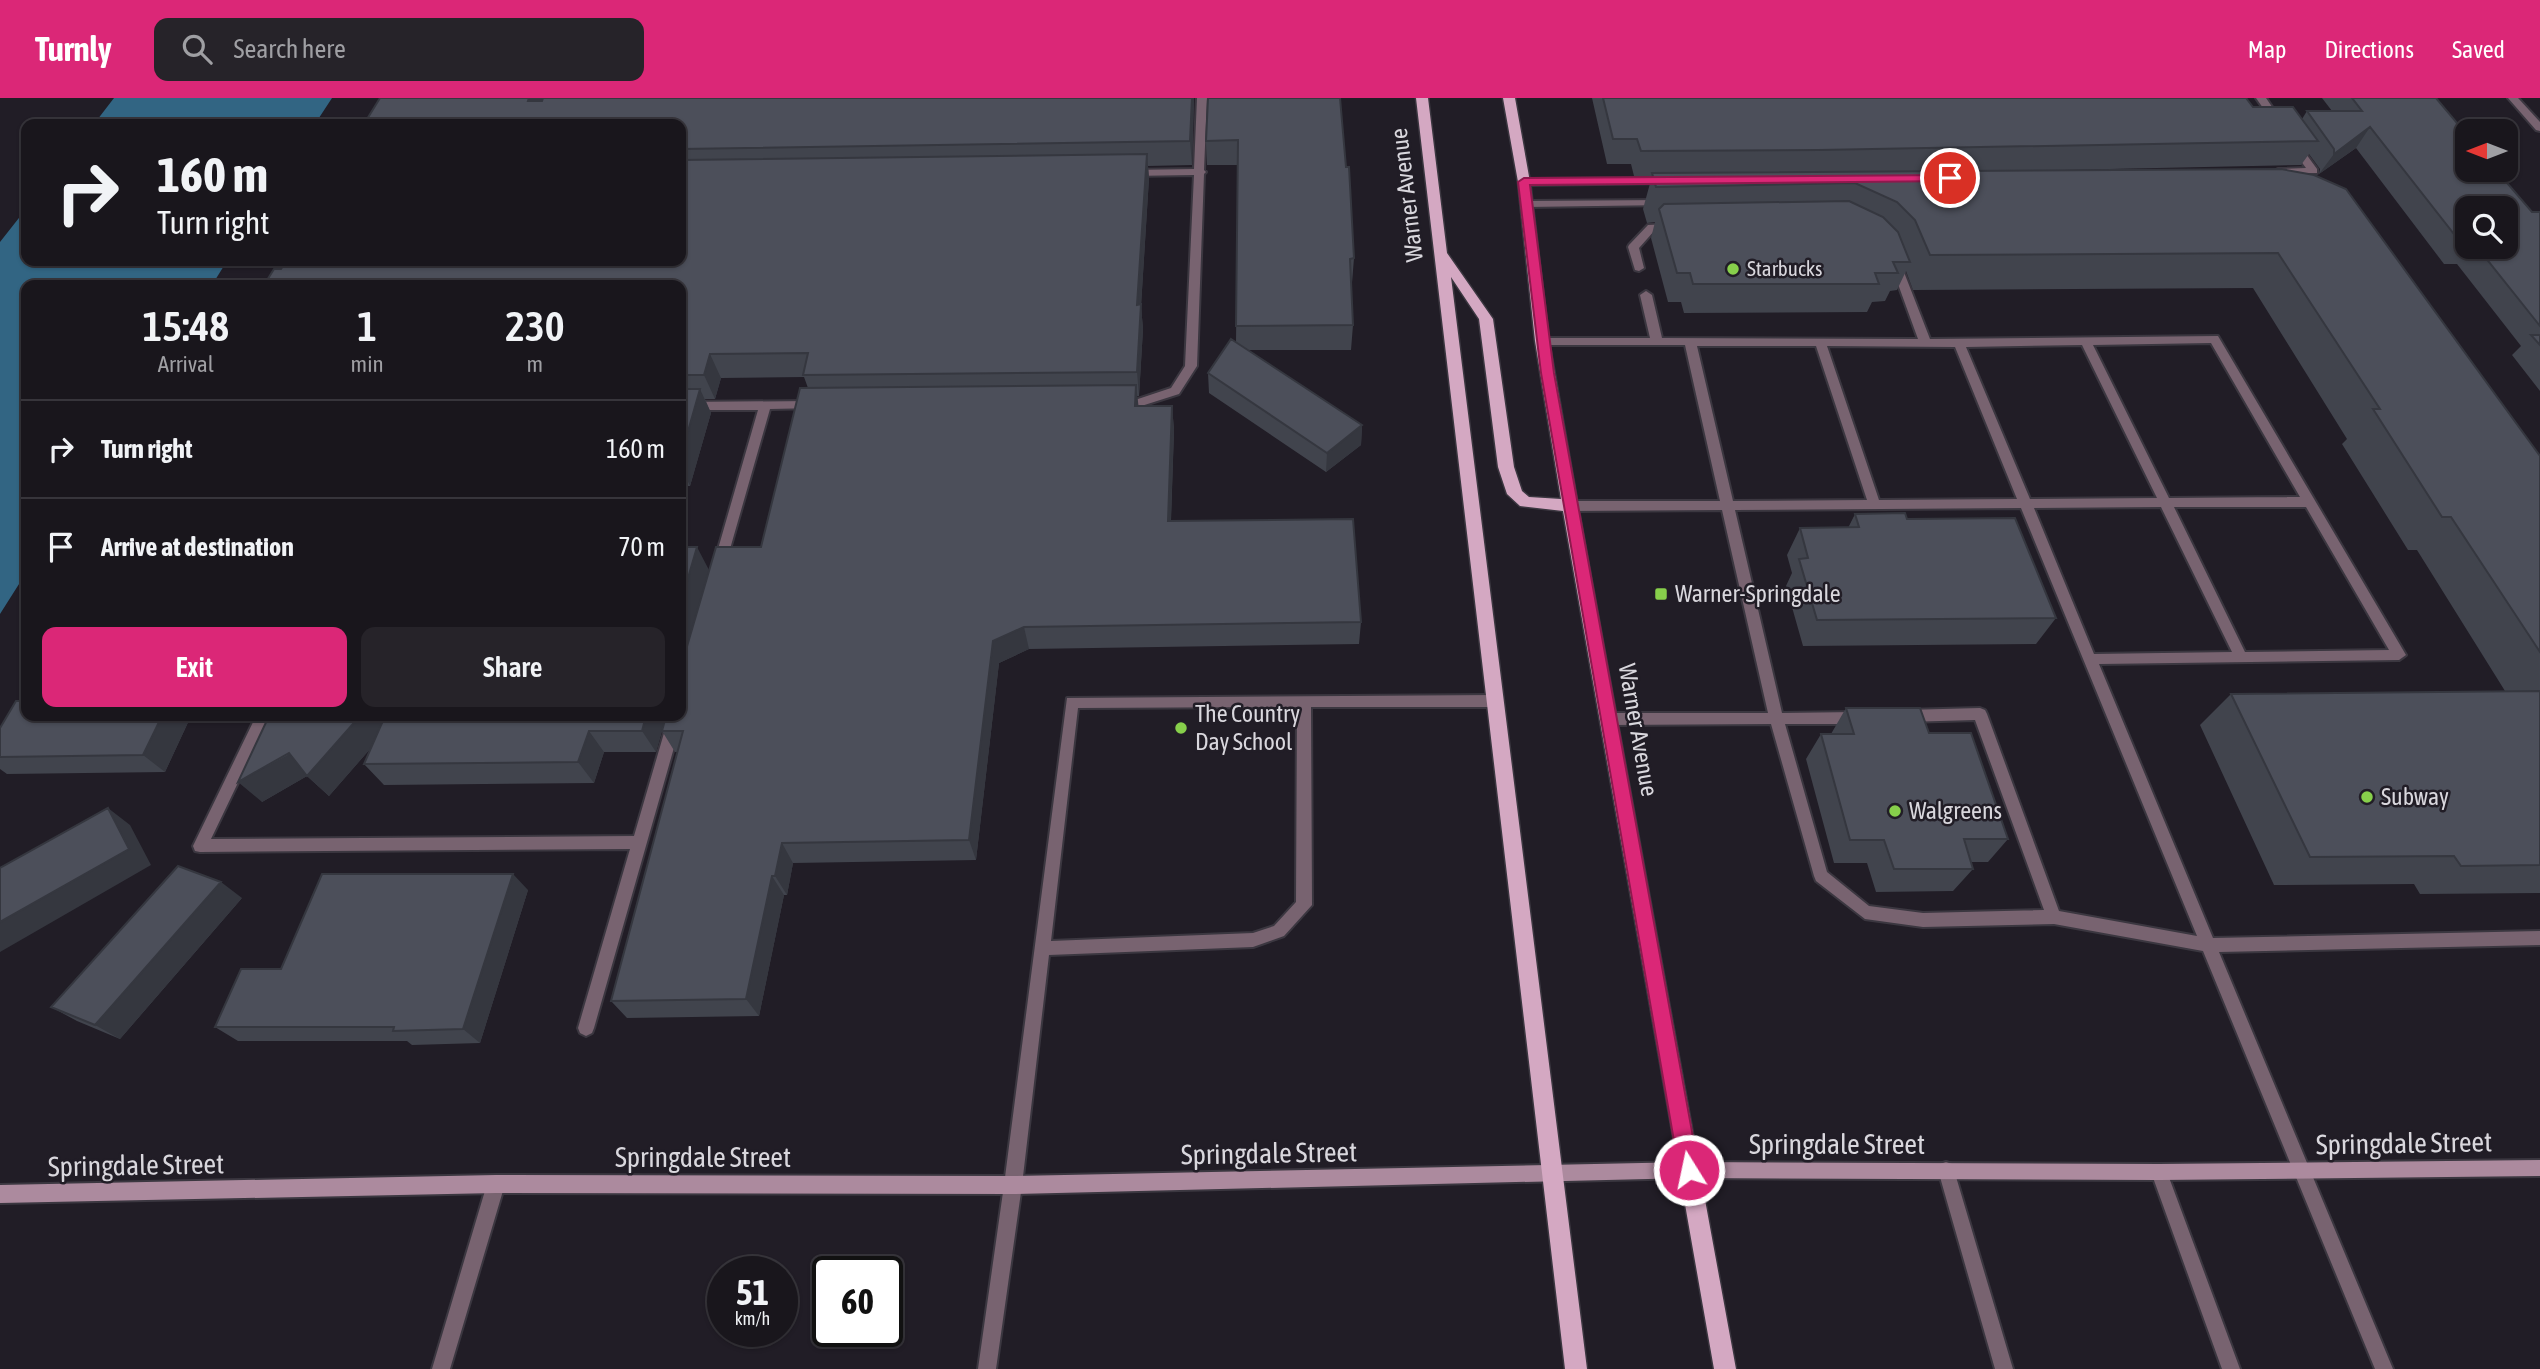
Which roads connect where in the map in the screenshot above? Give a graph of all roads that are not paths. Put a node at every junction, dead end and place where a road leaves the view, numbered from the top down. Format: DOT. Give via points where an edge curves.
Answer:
graph roads {
  1 [pos="1202,98"];
  2 [pos="1422,98"];
  3 [pos="1508,98"];
  4 [pos="2261,98"];
  5 [pos="2513,98"];
  6 [pos="2540,128"];
  7 [pos="2283,130"];
  8 [pos="2291,140"];
  9 [pos="1201,172"];
  10 [pos="2271,172"];
  11 [pos="1119,173"];
  12 [pos="1678,181"];
  13 [pos="1524,182"];
  14 [pos="1676,203"];
  15 [pos="1526,204"];
  16 [pos="1679,227"];
  17 [pos="1885,250"];
  18 [pos="1441,253"];
  19 [pos="1639,268"];
  20 [pos="1646,295"];
  21 [pos="1542,341"];
  22 [pos="2086,341"];
  23 [pos="1657,342"];
  24 [pos="1690,342"];
  25 [pos="1819,342"];
  26 [pos="1925,342"];
  27 [pos="1959,343"];
  28 [pos="1107,404"];
  29 [pos="765,405"];
  30 [pos="820,405"];
  31 [pos="686,407"];
  32 [pos="2309,502"];
  33 [pos="2166,504"];
  34 [pos="1730,505"];
  35 [pos="1875,505"];
  36 [pos="2026,505"];
  37 [pos="1570,506"];
  38 [pos="715,579"];
  39 [pos="2241,657"];
  40 [pos="2091,659"];
  41 [pos="1495,701"];
  42 [pos="1304,702"];
  43 [pos="1610,719"];
  44 [pos="1777,720"];
  45 [pos="261,721"];
  46 [pos="675,721"];
  47 [pos="640,842"];
  48 [pos="2054,917"];
  49 [pos="2540,938"];
  50 [pos="2210,945"];
  51 [pos="1041,948"];
  52 [pos="586,1028"];
  53 [pos="2540,1168"];
  54 [pos="1689,1170"];
  55 [pos="1947,1170"];
  56 [pos="2303,1170"];
  57 [pos="1553,1172"];
  58 [pos="2159,1172"];
  59 [pos="496,1184"];
  60 [pos="1013,1185"];
  61 [pos="0,1194"];
  62 [pos="441,1369"];
  63 [pos="987,1369"];
  64 [pos="1576,1369"];
  65 [pos="1725,1369"];
  66 [pos="2004,1369"];
  67 [pos="2231,1369"];
  68 [pos="2384,1369"];
  1 -- 9 [label="street"];
  2 -- 18 [label="main road, Warner Avenue"];
  3 -- 13 [label="main road, Warner Avenue"];
  4 -- 7 [label="street"];
  5 -- 6 [label="street"];
  8 -- 10 [label="street" via="2313,171"];
  9 -- 11 [label="street"];
  9 -- 28 [label="street" via="1191,366 1175,391 1135,404"];
  12 -- 13 [label="street"];
  13 -- 15 [label="main road, Warner Avenue"];
  14 -- 15 [label="street"];
  15 -- 21 [label="main road, Warner Avenue"];
  16 -- 19 [label="street" via="1652,227 1633,247"];
  17 -- 26 [label="street" via="1893,259"];
  18 -- 37 [label="main road" via="1486,319 1506,467 1515,494 1525,502"];
  18 -- 41 [label="main road, Warner Avenue"];
  20 -- 23 [label="street"];
  21 -- 23 [label="street"];
  21 -- 37 [label="main road, Warner Avenue"];
  22 -- 27 [label="street"];
  22 -- 32 [label="street" via="2214,339"];
  22 -- 33 [label="street"];
  23 -- 24 [label="street"];
  24 -- 25 [label="street"];
  24 -- 34 [label="street"];
  25 -- 26 [label="street"];
  25 -- 35 [label="street"];
  26 -- 27 [label="street"];
  27 -- 36 [label="street"];
  29 -- 30 [label="street"];
  29 -- 31 [label="street"];
  29 -- 38 [label="street"];
  32 -- 33 [label="street"];
  32 -- 39 [label="street" via="2399,654"];
  33 -- 36 [label="street"];
  33 -- 39 [label="street"];
  34 -- 35 [label="street"];
  34 -- 37 [label="street"];
  34 -- 44 [label="street"];
  35 -- 36 [label="street"];
  36 -- 40 [label="street"];
  37 -- 43 [label="main road, Warner Avenue"];
  39 -- 40 [label="street"];
  40 -- 50 [label="street"];
  41 -- 42 [label="street"];
  41 -- 57 [label="main road, Warner Avenue"];
  42 -- 51 [label="street" via="1304,905 1279,931 1253,940"];
  42 -- 51 [label="street" via="1072,702"];
  43 -- 44 [label="street"];
  43 -- 54 [label="main road, Warner Avenue"];
  44 -- 48 [label="street" via="1821,876 1865,912 1923,920"];
  44 -- 48 [label="street" via="1980,714"];
  45 -- 47 [label="street" via="200,846"];
  46 -- 47 [label="street"];
  47 -- 52 [label="street"];
  48 -- 50 [label="street"];
  49 -- 50 [label="street"];
  50 -- 56 [label="street"];
  51 -- 60 [label="street"];
  53 -- 56 [label="main road, Springdale Street"];
  54 -- 55 [label="main road, Springdale Street"];
  54 -- 57 [label="main road, Springdale Street"];
  54 -- 65 [label="main road, Warner Avenue"];
  55 -- 58 [label="main road, Springdale Street"];
  55 -- 66 [label="street"];
  56 -- 58 [label="main road, Springdale Street"];
  56 -- 68 [label="street"];
  57 -- 60 [label="main road, Springdale Street"];
  57 -- 64 [label="main road, Warner Avenue"];
  58 -- 67 [label="street"];
  59 -- 60 [label="main road, Springdale Street"];
  59 -- 61 [label="main road, Springdale Street"];
  59 -- 62 [label="street"];
  60 -- 63 [label="street"];
}
